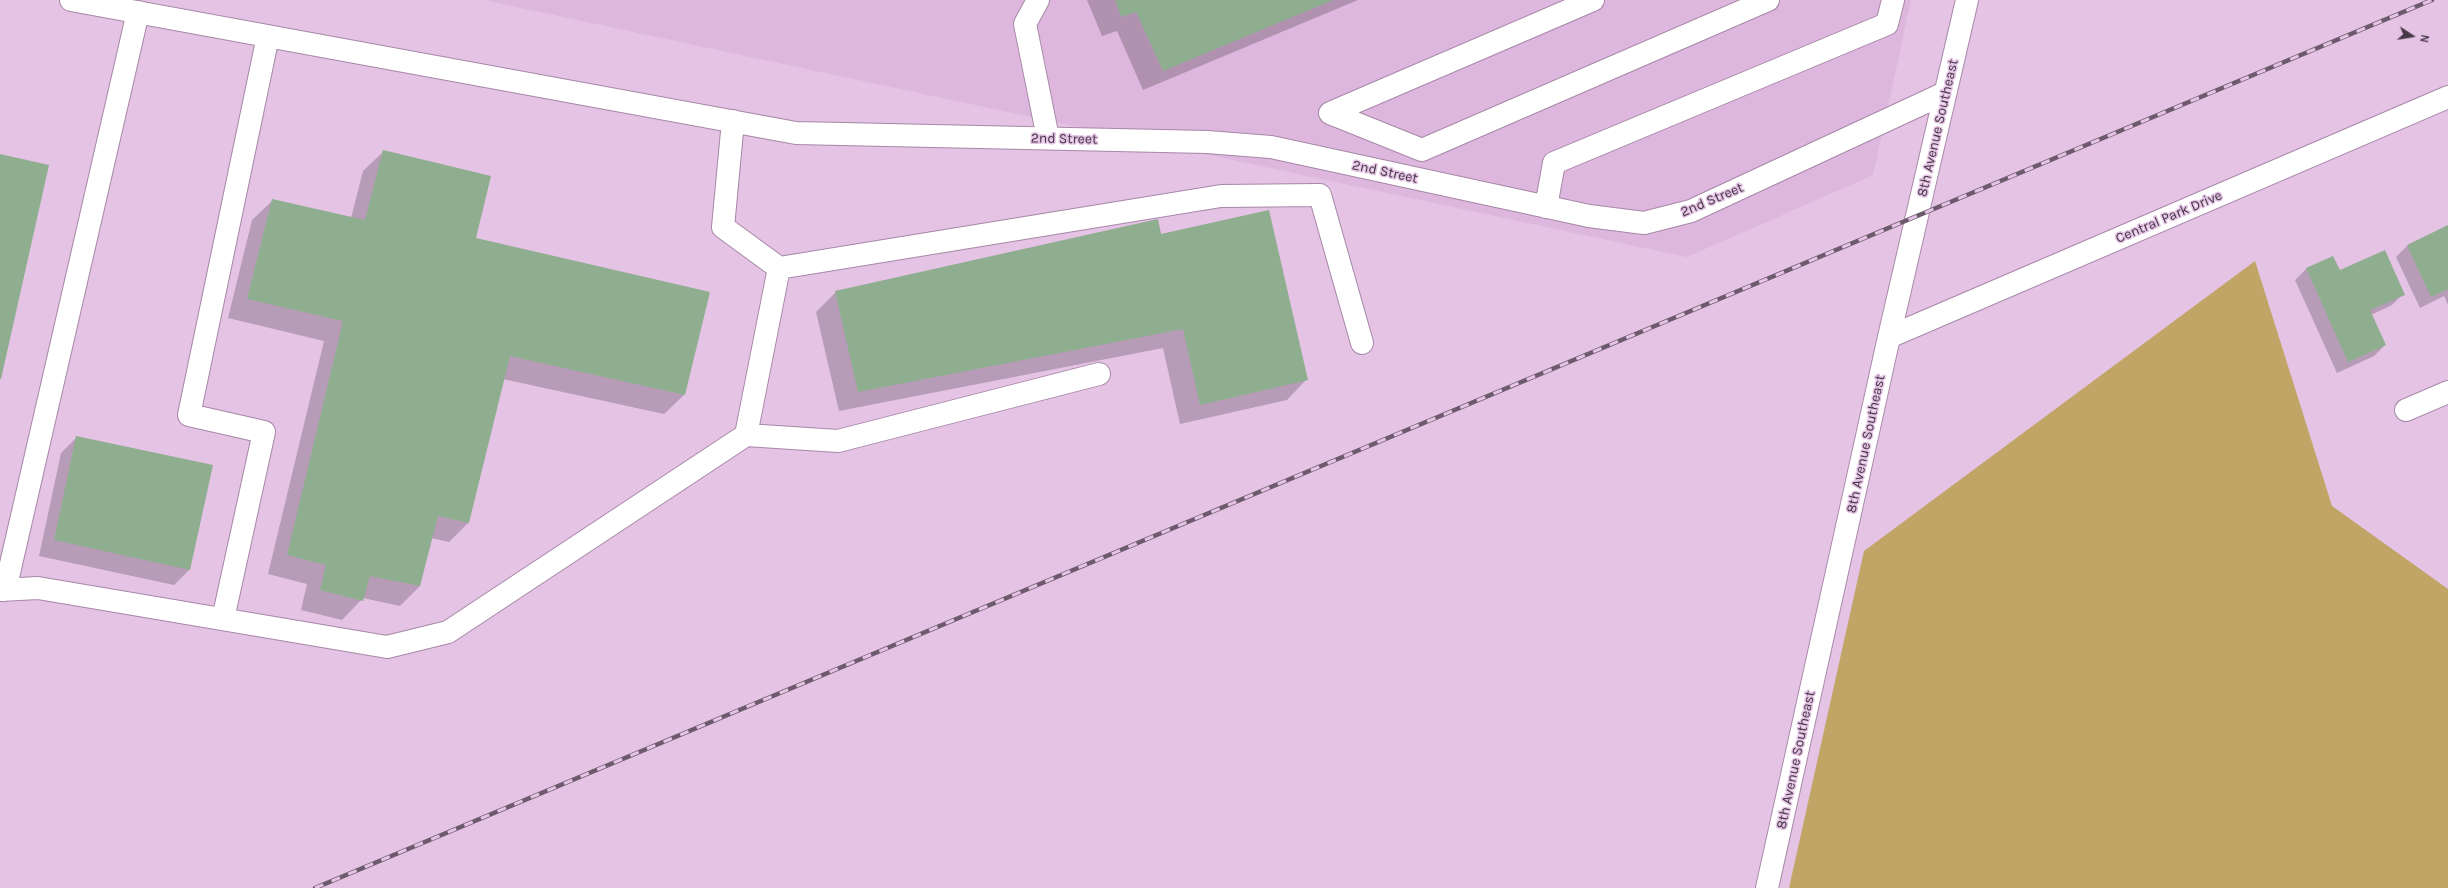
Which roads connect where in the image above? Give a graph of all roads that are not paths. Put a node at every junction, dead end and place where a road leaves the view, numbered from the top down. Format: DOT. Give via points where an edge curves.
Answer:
graph roads {
  1 [pos="71,0"];
  2 [pos="1038,0"];
  3 [pos="1593,0"];
  4 [pos="1768,0"];
  5 [pos="1892,0"];
  6 [pos="1967,0"];
  7 [pos="138,12"];
  8 [pos="268,36"];
  9 [pos="1945,93"];
  10 [pos="2448,97"];
  11 [pos="733,122"];
  12 [pos="1048,138"];
  13 [pos="1546,207"];
  14 [pos="779,268"];
  15 [pos="1889,337"];
  16 [pos="1362,343"];
  17 [pos="1099,374"];
  18 [pos="2448,392"];
  19 [pos="2406,410"];
  20 [pos="746,435"];
  21 [pos="3,590"];
  22 [pos="223,619"];
  23 [pos="1767,888"];
  1 -- 7 [label="street, 2nd Street"];
  2 -- 12 [label="street" via="1025,24"];
  3 -- 4 [label="street" via="1330,113 1422,150"];
  5 -- 13 [label="street" via="1887,24 1554,163"];
  6 -- 9 [label="street, 8th Avenue Southeast"];
  7 -- 8 [label="street, 2nd Street"];
  7 -- 21 [label="street"];
  8 -- 11 [label="street, 2nd Street"];
  8 -- 22 [label="street" via="189,415 264,432"];
  9 -- 13 [label="street, 2nd Street" via="1691,211 1644,223"];
  9 -- 15 [label="street, 8th Avenue Southeast"];
  10 -- 15 [label="street, Central Park Drive"];
  11 -- 12 [label="street, 2nd Street" via="796,133"];
  11 -- 14 [label="street" via="723,227"];
  12 -- 13 [label="street, 2nd Street" via="1207,142 1271,147"];
  14 -- 16 [label="street" via="1221,196 1320,195"];
  14 -- 20 [label="street"];
  15 -- 23 [label="street, 8th Avenue Southeast"];
  17 -- 20 [label="street" via="838,441"];
  18 -- 19 [label="street"];
  20 -- 22 [label="street" via="448,632 387,647"];
  21 -- 22 [label="street" via="38,588"];
}
